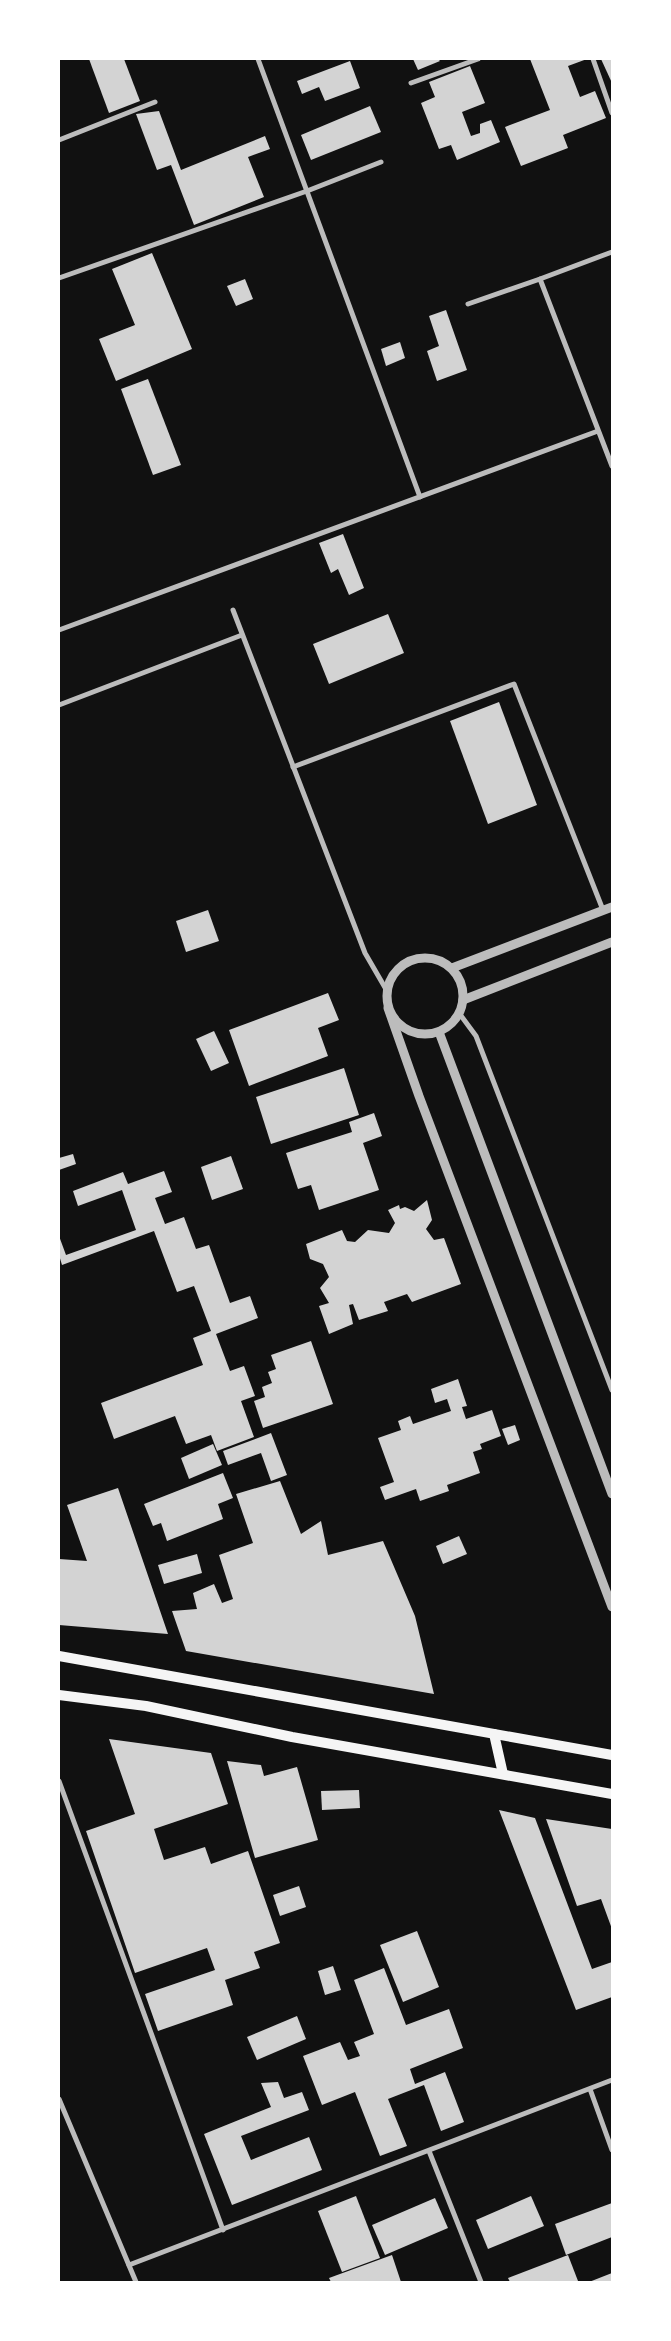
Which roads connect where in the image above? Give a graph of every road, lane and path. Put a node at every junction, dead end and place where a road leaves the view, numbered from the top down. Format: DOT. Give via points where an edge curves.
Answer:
graph roads {
  1 [pos="258,59"];
  2 [pos="478,59"];
  3 [pos="593,59"];
  4 [pos="411,84"];
  5 [pos="155,102"];
  6 [pos="612,113"];
  7 [pos="59,140"];
  8 [pos="381,162"];
  9 [pos="307,191"];
  10 [pos="612,252"];
  11 [pos="59,278"];
  12 [pos="540,279"];
  13 [pos="468,304"];
  14 [pos="598,431"];
  15 [pos="612,466"];
  16 [pos="420,497"];
  17 [pos="233,610"];
  18 [pos="59,630"];
  19 [pos="242,635"];
  20 [pos="59,705"];
  21 [pos="293,767"];
  22 [pos="608,908"];
  23 [pos="612,942"];
  24 [pos="452,968"];
  25 [pos="387,991"];
  26 [pos="463,1000"];
  27 [pos="388,1008"];
  28 [pos="459,1013"];
  29 [pos="439,1032"];
  30 [pos="612,1390"];
  31 [pos="612,1494"];
  32 [pos="612,1607"];
  33 [pos="59,1656"];
  34 [pos="59,1695"];
  35 [pos="494,1734"];
  36 [pos="612,1756"];
  37 [pos="503,1774"];
  38 [pos="59,1781"];
  39 [pos="612,1794"];
  40 [pos="612,2080"];
  41 [pos="590,2089"];
  42 [pos="59,2099"];
  43 [pos="612,2150"];
  44 [pos="429,2151"];
  45 [pos="223,2230"];
  46 [pos="129,2265"];
  47 [pos="136,2282"];
  48 [pos="481,2282"];
  1 -- 9 [label="street"];
  2 -- 4 [label="street"];
  3 -- 6 [label="street"];
  5 -- 7 [label="street"];
  8 -- 9 [label="street"];
  9 -- 11 [label="street"];
  9 -- 16 [label="street"];
  10 -- 12 [label="street"];
  12 -- 13 [label="street"];
  12 -- 14 [label="street"];
  14 -- 15 [label="street"];
  14 -- 16 [label="street"];
  16 -- 18 [label="street"];
  17 -- 19 [label="street"];
  19 -- 20 [label="street"];
  19 -- 21 [label="street"];
  21 -- 22 [label="street" via="514,684"];
  21 -- 25 [label="street" via="365,953"];
  22 -- 24 [label="street"];
  23 -- 26 [label="street"];
  24 -- 25 [label="street" via="437,959 421,958 404,963 392,975"];
  24 -- 26 [label="street" via="462,988"];
  25 -- 27 [label="street"];
  26 -- 28 [label="street"];
  27 -- 29 [label="street" via="410,1031"];
  27 -- 32 [label="street"];
  28 -- 29 [label="street"];
  28 -- 30 [label="street" via="476,1036"];
  29 -- 31 [label="street"];
  33 -- 35 [label="main road"];
  34 -- 37 [label="main road" via="146,1706 292,1737"];
  35 -- 36 [label="main road"];
  35 -- 37 [label="main road"];
  37 -- 39 [label="main road"];
  38 -- 45 [label="street"];
  40 -- 41 [label="street"];
  41 -- 43 [label="street"];
  41 -- 44 [label="street"];
  42 -- 46 [label="street"];
  44 -- 45 [label="street"];
  44 -- 48 [label="street"];
  45 -- 46 [label="street"];
  46 -- 47 [label="street"];
}
